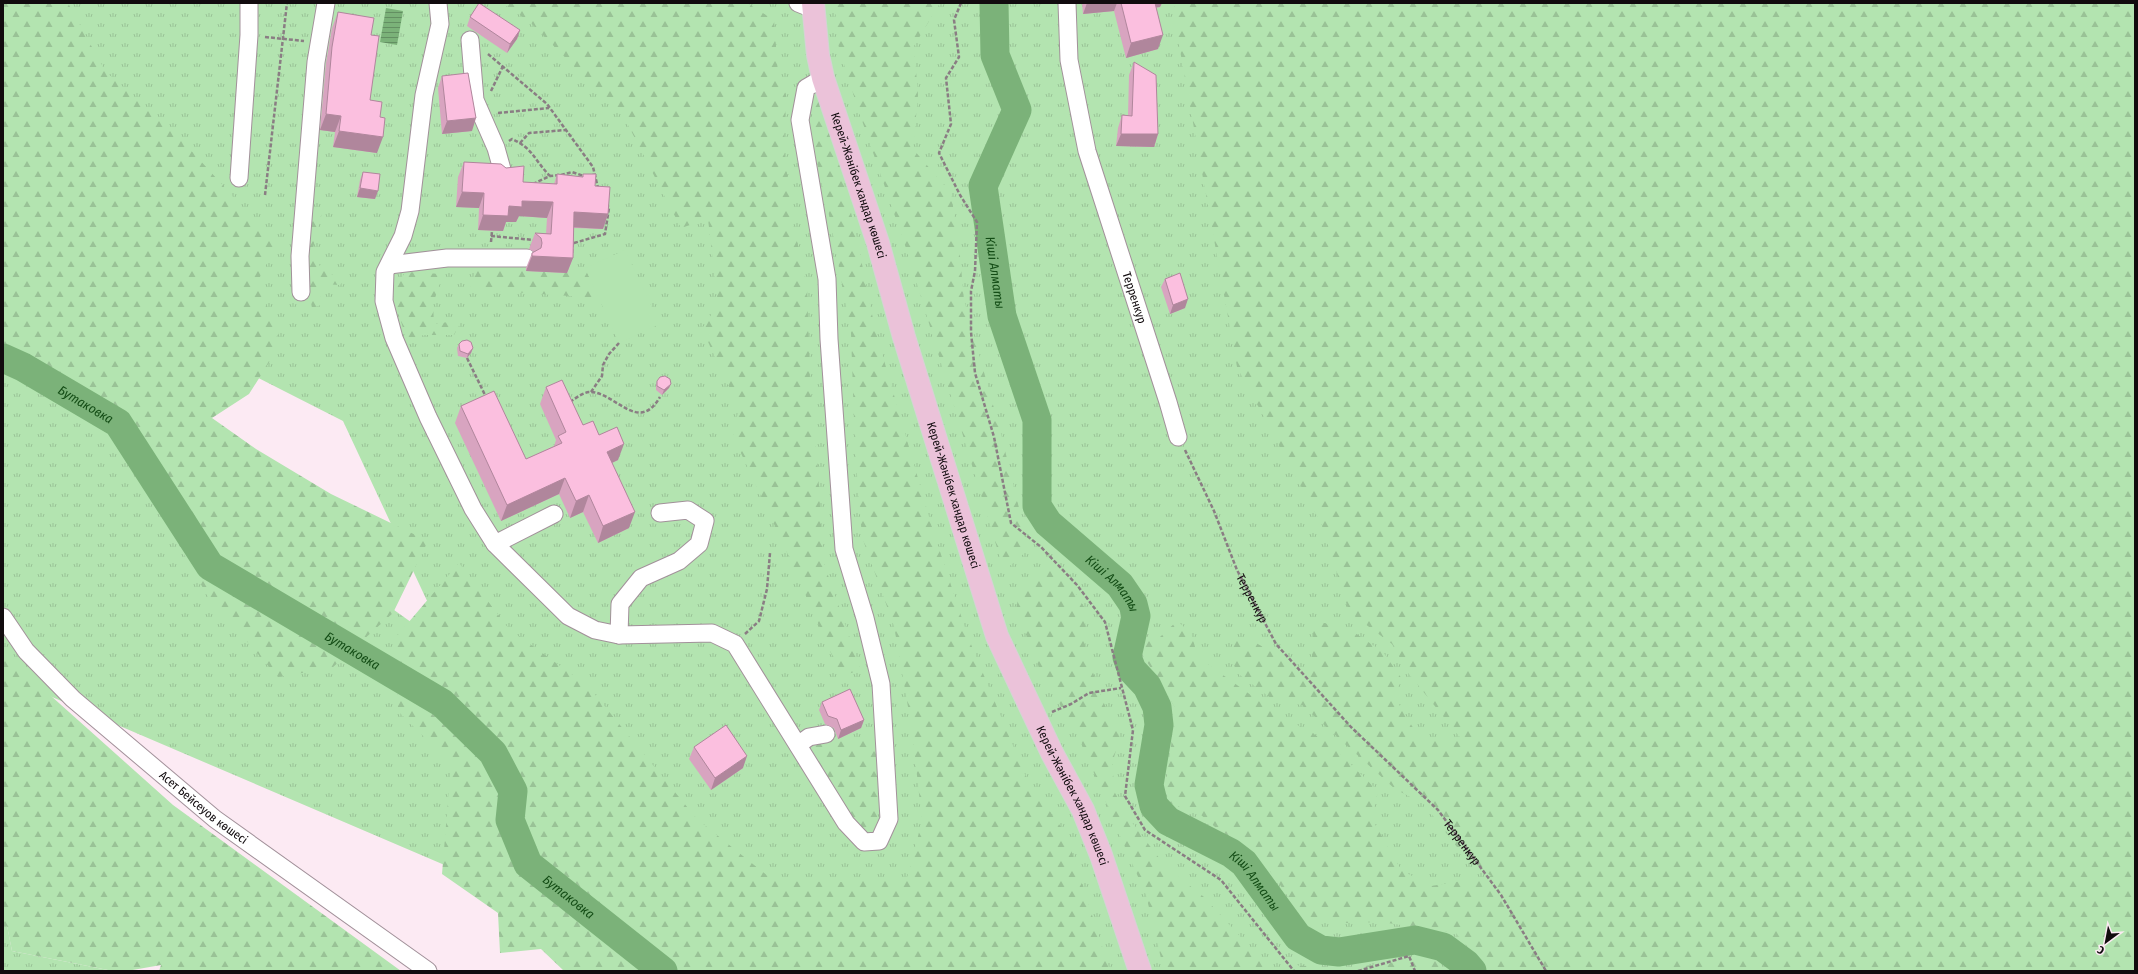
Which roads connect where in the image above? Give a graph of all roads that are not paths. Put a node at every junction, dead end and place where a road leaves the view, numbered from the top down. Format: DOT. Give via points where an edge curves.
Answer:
graph roads {
  1 [pos="249,3"];
  2 [pos="326,3"];
  3 [pos="438,3"];
  4 [pos="1067,3"];
  5 [pos="808,5"];
  6 [pos="470,40"];
  7 [pos="824,78"];
  8 [pos="503,173"];
  9 [pos="239,178"];
  10 [pos="527,258"];
  11 [pos="388,265"];
  12 [pos="301,292"];
  13 [pos="1178,437"];
  14 [pos="660,513"];
  15 [pos="554,514"];
  16 [pos="495,544"];
  17 [pos="3,617"];
  18 [pos="619,635"];
  19 [pos="826,734"];
  20 [pos="798,745"];
  21 [pos="428,971"];
  22 [pos="1140,971"];
  1 -- 9 [label="street"];
  2 -- 12 [label="street" via="316,62 300,256"];
  3 -- 11 [label="street" via="440,24 424,95 410,211 403,236"];
  4 -- 13 [label="street, Терренкур" via="1069,60 1088,151"];
  5 -- 7 [label="main road, Керей-Жәнібек хандар көшесі"];
  6 -- 8 [label="street" via="475,100 496,148"];
  7 -- 20 [label="street" via="806,88 800,120 827,279 844,549 865,618 881,684 889,819 879,841 864,842 846,823"];
  7 -- 22 [label="main road, Керей-Жәнібек хандар көшесі" via="878,243 904,337 955,497 976,576 997,636 1035,718 1083,810"];
  10 -- 11 [label="street" via="448,258"];
  11 -- 16 [label="street" via="385,272 384,301 394,338 472,509"];
  14 -- 18 [label="street" via="688,510 705,520 699,544 679,561 641,578 620,604"];
  15 -- 16 [label="street"];
  16 -- 18 [label="street" via="568,616 595,630"];
  17 -- 21 [label="street, Асет Бейсеуов көшесі" via="26,651 73,699 215,818"];
  18 -- 20 [label="street" via="712,633 735,644"];
  19 -- 20 [label="street" via="809,737"];
}
